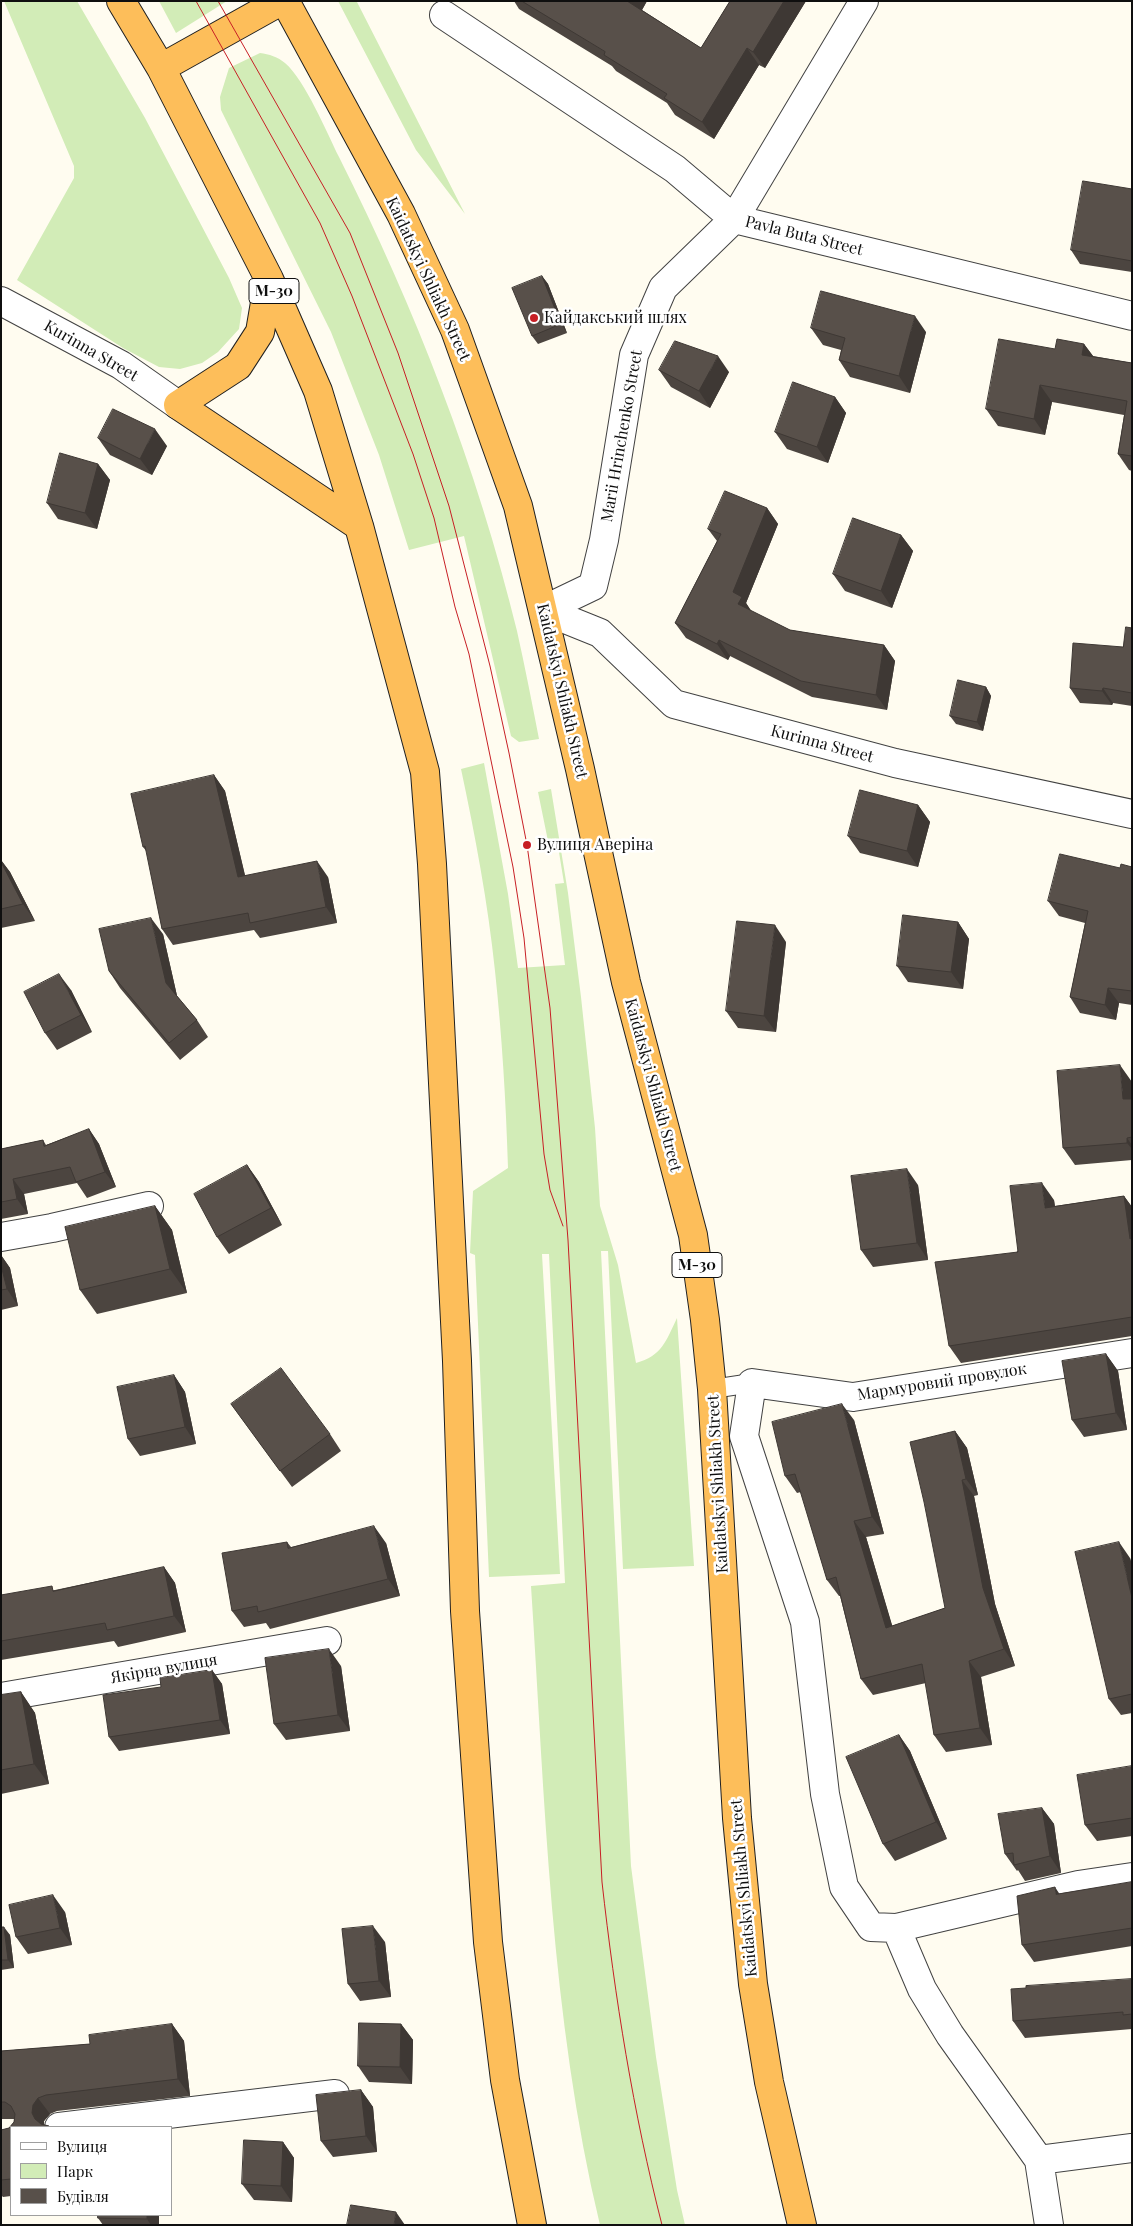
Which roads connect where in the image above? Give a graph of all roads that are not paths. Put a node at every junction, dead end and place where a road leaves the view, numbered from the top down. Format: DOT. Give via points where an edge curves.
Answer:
graph roads {
  1 [pos="121,1"];
  2 [pos="281,1"];
  3 [pos="285,1"];
  4 [pos="864,1"];
  5 [pos="444,15"];
  6 [pos="161,68"];
  7 [pos="734,218"];
  8 [pos="269,279"];
  9 [pos="1,301"];
  10 [pos="1132,316"];
  11 [pos="178,405"];
  12 [pos="359,526"];
  13 [pos="543,610"];
  14 [pos="1132,814"];
  15 [pos="149,1206"];
  16 [pos="1,1237"];
  17 [pos="1132,1353"];
  18 [pos="752,1383"];
  19 [pos="712,1389"];
  20 [pos="327,1641"];
  21 [pos="1,1697"];
  22 [pos="1132,1877"];
  23 [pos="896,1928"];
  24 [pos="335,2094"];
  25 [pos="67,2126"];
  26 [pos="1132,2148"];
  27 [pos="1039,2160"];
  28 [pos="532,2225"];
  29 [pos="802,2225"];
  30 [pos="1049,2225"];
  1 -- 6 [label="highway, М-30"];
  2 -- 6 [label="highway"];
  3 -- 13 [label="highway, Kaidatskyi Shliakh Street / М-30" via="401,214 456,330 518,506"];
  4 -- 7 [label="street, Marii Hrinchenko Street"];
  5 -- 7 [label="street, Pavla Buta Street" via="675,169"];
  6 -- 8 [label="highway, М-30"];
  7 -- 10 [label="street, Pavla Buta Street"];
  7 -- 13 [label="street, Marii Hrinchenko Street" via="663,288 634,355 604,540 593,586"];
  8 -- 11 [label="highway" via="260,332 238,366"];
  8 -- 12 [label="highway, М-30" via="318,391"];
  9 -- 11 [label="street, Kurinna Street" via="120,365"];
  11 -- 12 [label="highway"];
  12 -- 28 [label="highway, М-30" via="425,772 458,1361 465,1611 488,1942 505,2080"];
  13 -- 14 [label="street, Kurinna Street" via="600,633 674,704 895,763"];
  13 -- 19 [label="highway, Kaidatskyi Shliakh Street / М-30" via="626,982 693,1235"];
  15 -- 16 [label="street"];
  17 -- 18 [label="street, Мармуровий провулок" via="853,1397"];
  18 -- 19 [label="lane"];
  18 -- 23 [label="street" via="744,1436 805,1622 825,1794 844,1887 871,1927"];
  19 -- 29 [label="highway, Kaidatskyi Shliakh Street / М-30" via="737,1818 753,1984 769,2082"];
  20 -- 21 [label="street, Якірна вулиця"];
  22 -- 23 [label="street" via="1078,1885"];
  23 -- 27 [label="street" via="922,1989 950,2035"];
  24 -- 25 [label="street"];
  26 -- 27 [label="street"];
  27 -- 30 [label="street"];
}
